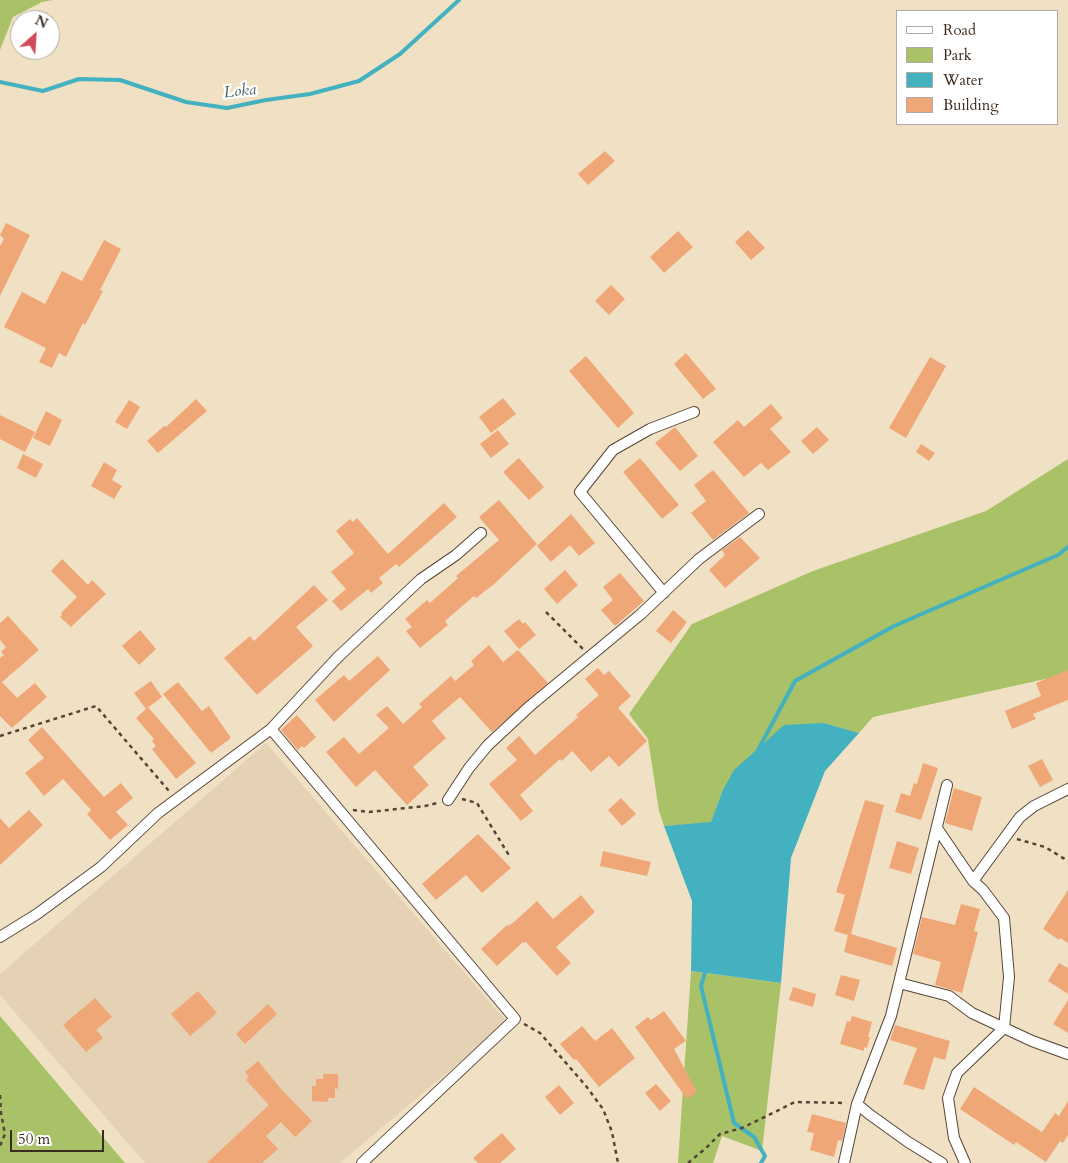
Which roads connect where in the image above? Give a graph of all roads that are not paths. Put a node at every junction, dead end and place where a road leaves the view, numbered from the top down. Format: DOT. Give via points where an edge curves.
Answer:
graph roads {
  1 [pos="694,412"];
  2 [pos="759,514"];
  3 [pos="481,534"];
  4 [pos="664,593"];
  5 [pos="271,728"];
  6 [pos="947,785"];
  7 [pos="1068,789"];
  8 [pos="448,800"];
  9 [pos="937,828"];
  10 [pos="973,881"];
  11 [pos="0,937"];
  12 [pos="898,983"];
  13 [pos="1004,1028"];
  14 [pos="1068,1054"];
  15 [pos="857,1104"];
  16 [pos="362,1163"];
  17 [pos="844,1163"];
  18 [pos="942,1163"];
  19 [pos="965,1163"];
  1 -- 4 [label="street" via="650,429 614,450 580,492"];
  2 -- 4 [label="street" via="699,559"];
  3 -- 5 [label="street" via="421,579 338,657"];
  4 -- 8 [label="street" via="488,745"];
  5 -- 11 [label="street" via="158,813 101,867"];
  5 -- 16 [label="street" via="515,1019"];
  6 -- 9 [label="street"];
  7 -- 10 [label="street" via="1020,817"];
  9 -- 10 [label="street"];
  9 -- 12 [label="street"];
  10 -- 13 [label="street" via="1004,918 1009,977"];
  12 -- 13 [label="street" via="949,996 972,1013"];
  12 -- 15 [label="street" via="891,1016"];
  13 -- 14 [label="street"];
  13 -- 19 [label="street" via="957,1073 948,1098 954,1138"];
  15 -- 17 [label="street"];
  15 -- 18 [label="street"];
}
